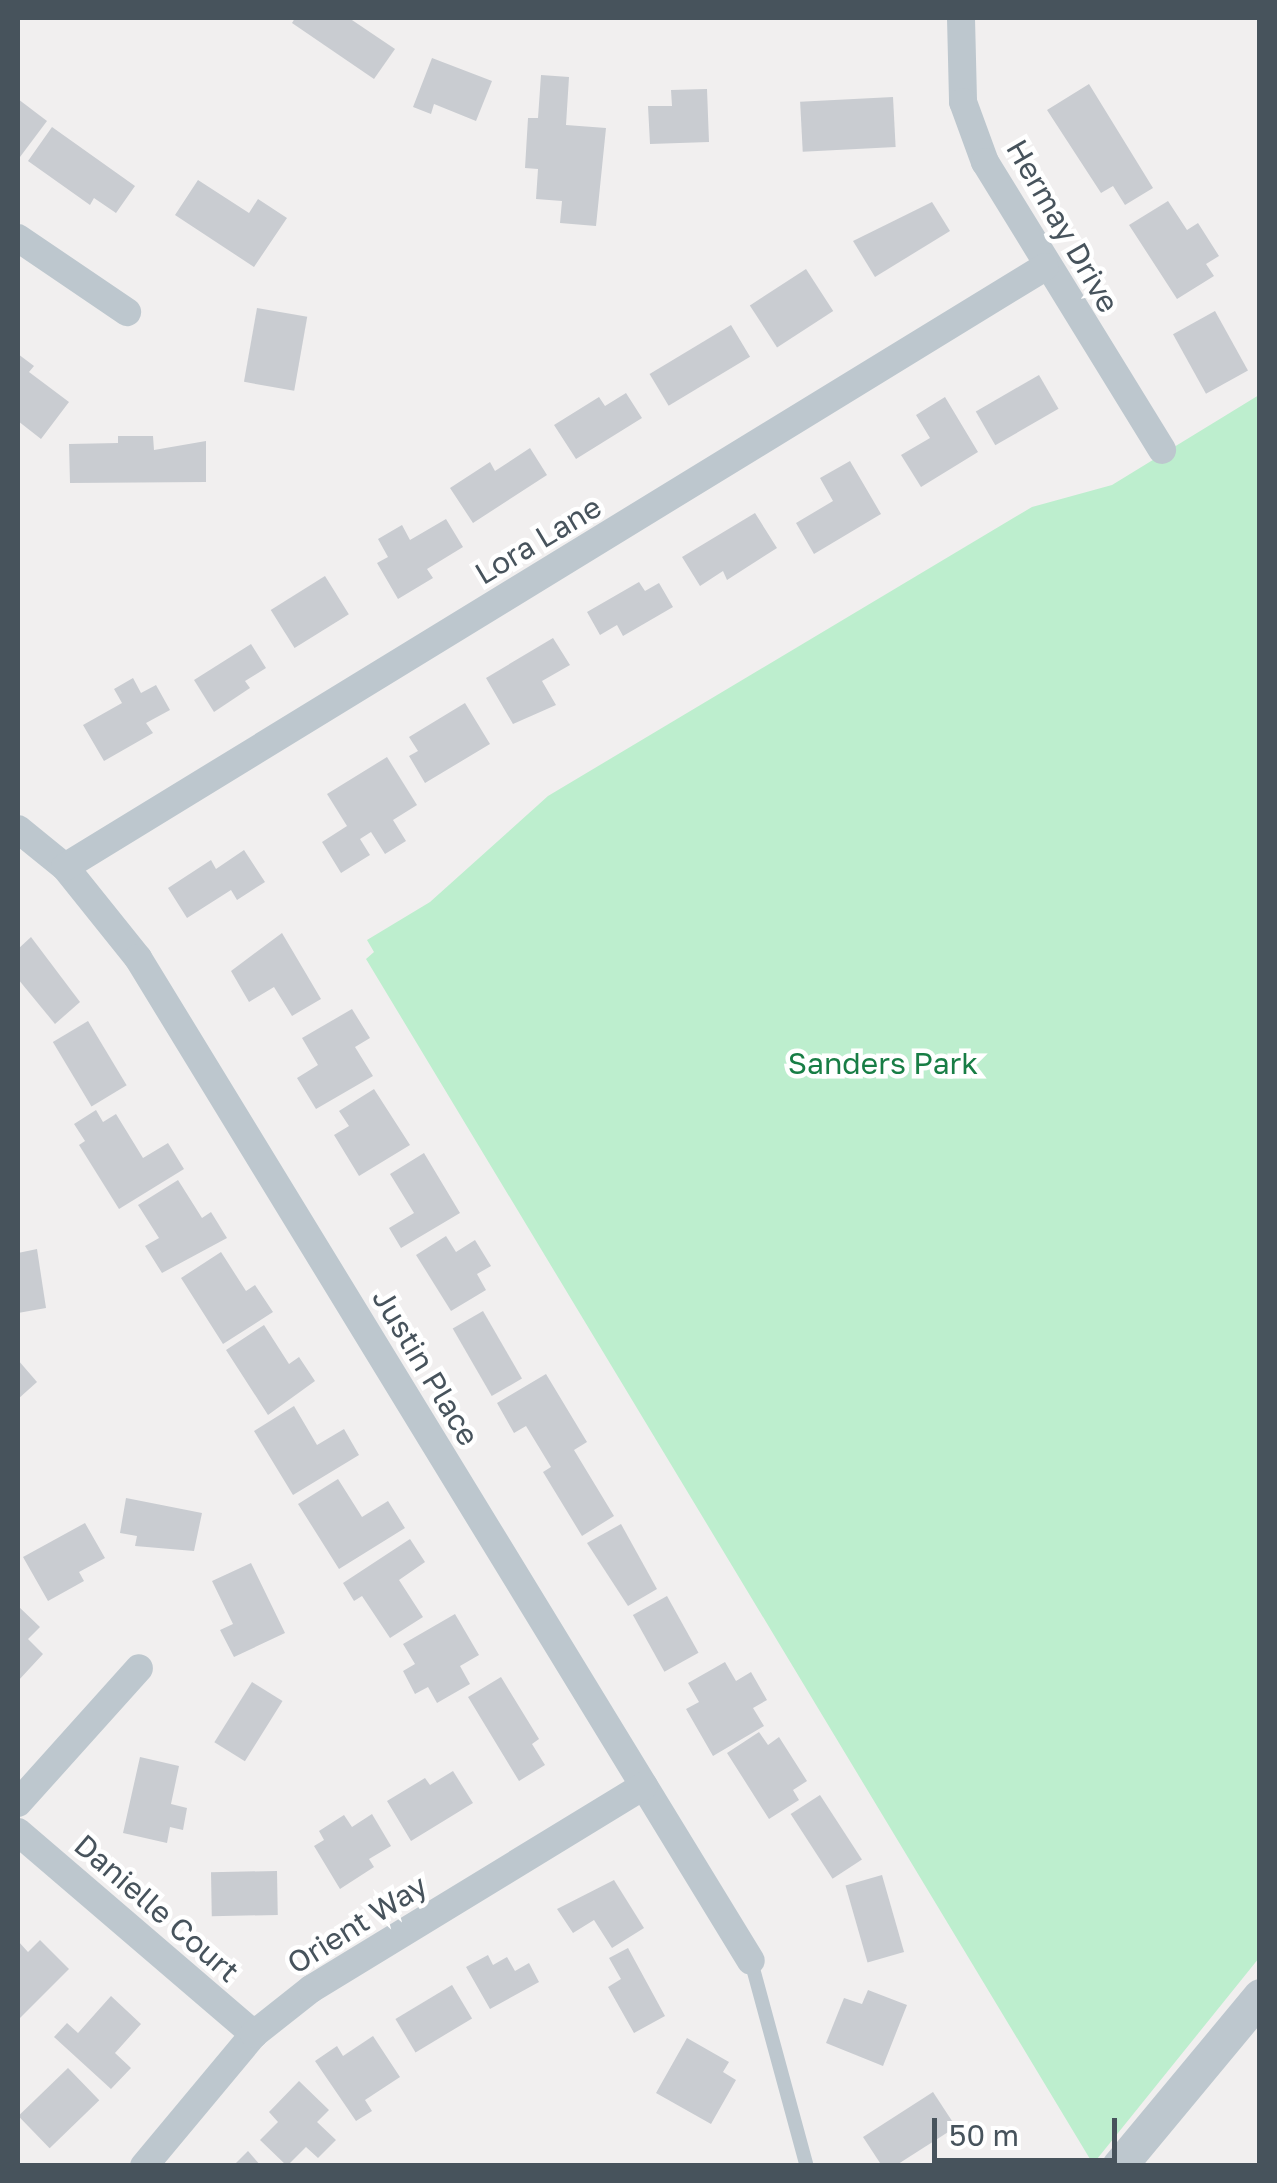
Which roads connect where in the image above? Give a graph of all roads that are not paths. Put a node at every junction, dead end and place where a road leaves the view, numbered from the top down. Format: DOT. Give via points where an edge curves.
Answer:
graph roads {
  1 [pos="961,18"];
  2 [pos="18,238"];
  3 [pos="1045,268"];
  4 [pos="127,312"];
  5 [pos="1162,450"];
  6 [pos="18,829"];
  7 [pos="66,867"];
  8 [pos="138,1668"];
  9 [pos="644,1786"];
  10 [pos="18,1803"];
  11 [pos="18,1832"];
  12 [pos="751,1961"];
  13 [pos="1260,1996"];
  14 [pos="254,2034"];
  15 [pos="806,2164"];
  16 [pos="144,2166"];
  17 [pos="1120,2166"];
  1 -- 3 [label="street, Hermay Drive" via="963,102 986,162"];
  2 -- 4 [label="street"];
  3 -- 5 [label="street, Hermay Drive"];
  3 -- 7 [label="street, Lora Lane"];
  6 -- 7 [label="street, Justin Place"];
  7 -- 9 [label="street, Justin Place" via="138,958"];
  8 -- 10 [label="street"];
  9 -- 12 [label="street, Justin Place"];
  9 -- 14 [label="street, Orient Way" via="312,1988"];
  11 -- 14 [label="street, Danielle Court"];
  12 -- 15 [label="lane"];
  13 -- 17 [label="street"];
  14 -- 16 [label="street, Orient Way"];
}
